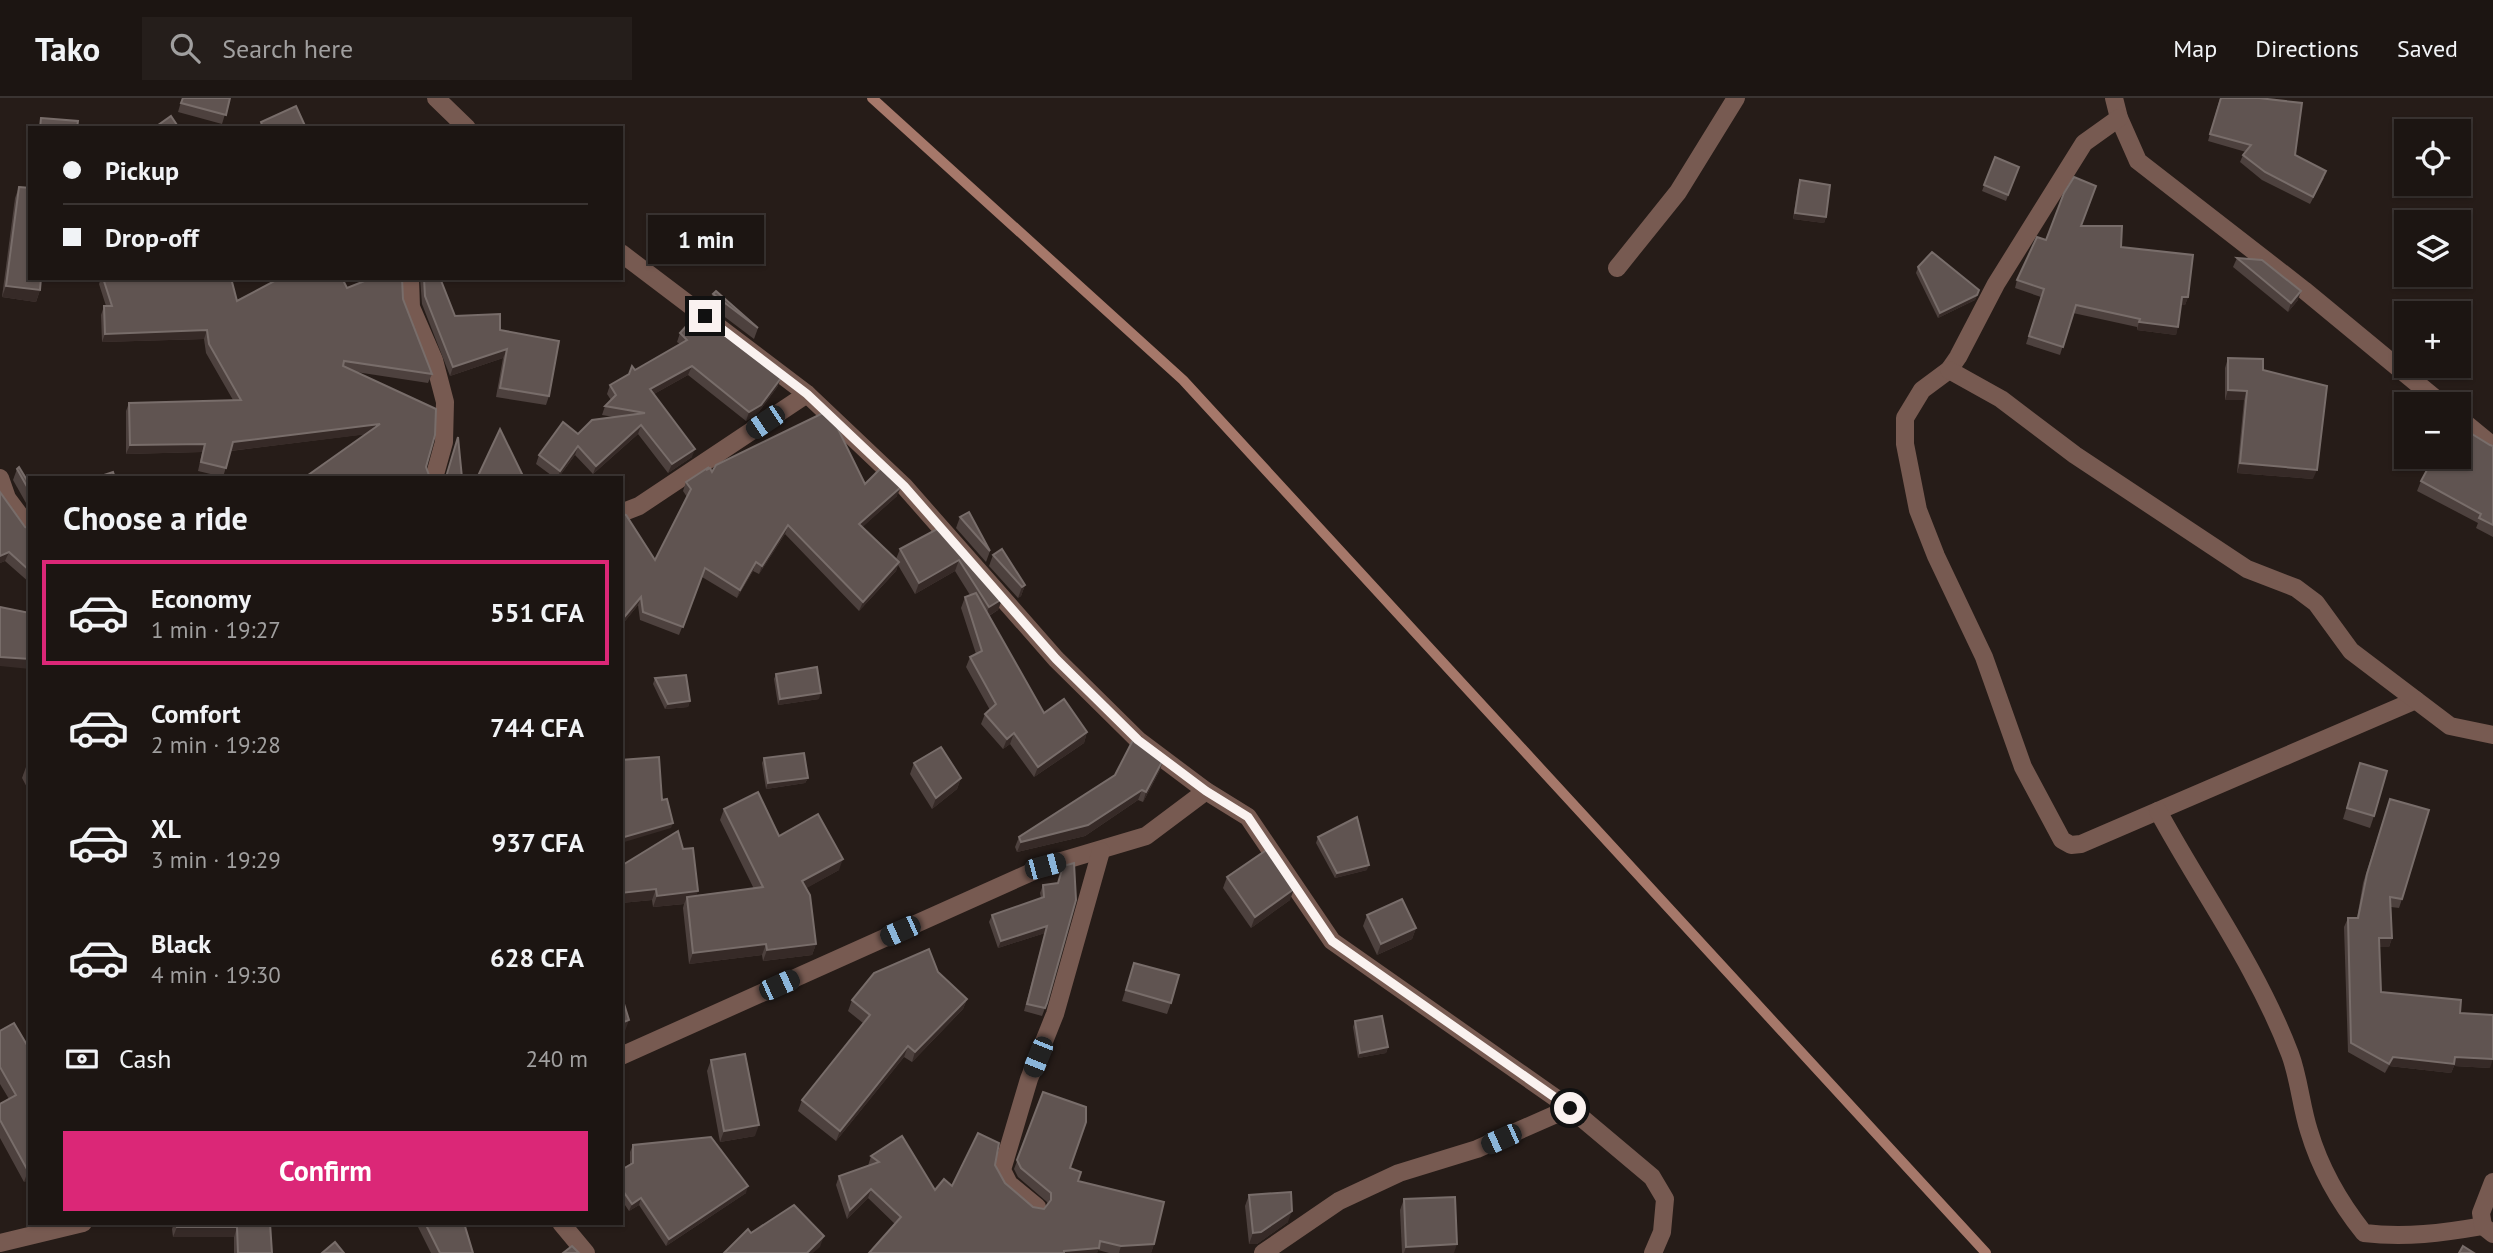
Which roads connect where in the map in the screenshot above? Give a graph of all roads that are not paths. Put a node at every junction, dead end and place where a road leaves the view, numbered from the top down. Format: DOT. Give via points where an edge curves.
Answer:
graph roads {
  1 [pos="436,98"];
  2 [pos="1736,98"];
  3 [pos="2114,98"];
  4 [pos="2119,118"];
  5 [pos="465,126"];
  6 [pos="623,255"];
  7 [pos="1618,268"];
  8 [pos="410,280"];
  9 [pos="1949,370"];
  10 [pos="2427,392"];
  11 [pos="807,394"];
  12 [pos="2471,428"];
  13 [pos="2493,446"];
  14 [pos="435,476"];
  15 [pos="0,478"];
  16 [pos="623,512"];
  17 [pos="28,526"];
  18 [pos="2416,700"];
  19 [pos="2493,735"];
  20 [pos="1206,791"];
  21 [pos="2158,811"];
  22 [pos="1101,851"];
  23 [pos="623,1055"];
  24 [pos="1570,1108"];
  25 [pos="2493,1182"];
  26 [pos="1037,1208"];
  27 [pos="75,1225"];
  28 [pos="563,1225"];
  29 [pos="2488,1230"];
  30 [pos="0,1243"];
  31 [pos="586,1253"];
  32 [pos="1264,1253"];
  33 [pos="1653,1253"];
  1 -- 5 [label="street"];
  2 -- 7 [label="street" via="1678,192"];
  3 -- 4 [label="street"];
  4 -- 9 [label="street" via="2084,143 1996,284"];
  4 -- 10 [label="street" via="2138,161"];
  6 -- 11 [label="street"];
  8 -- 14 [label="street" via="411,307 434,360 445,402 444,442"];
  9 -- 18 [label="street" via="2001,399 2075,455 2247,569 2296,588 2315,603 2351,651"];
  9 -- 21 [label="street" via="1922,390 1905,418 1905,444 1918,510 1984,657 2022,767 2062,840 2071,845"];
  11 -- 16 [label="street"];
  11 -- 20 [label="street" via="904,486 1065,668 1138,740"];
  12 -- 13 [label="street"];
  15 -- 17 [label="street" via="7,498"];
  18 -- 19 [label="street" via="2450,726"];
  18 -- 21 [label="street"];
  20 -- 22 [label="street" via="1146,836"];
  20 -- 24 [label="street" via="1248,817 1332,941"];
  21 -- 29 [label="street" via="2175,847 2241,950 2290,1055 2325,1174 2364,1233 2437,1235"];
  22 -- 23 [label="street" via="1045,866"];
  22 -- 26 [label="street" via="1055,1014 1002,1170 1009,1184"];
  24 -- 32 [label="street" via="1477,1149 1399,1173 1339,1201"];
  24 -- 33 [label="street" via="1652,1177 1665,1199 1662,1232"];
  25 -- 29 [label="street" via="2481,1213"];
  27 -- 30 [label="street"];
  28 -- 31 [label="street"];
}
